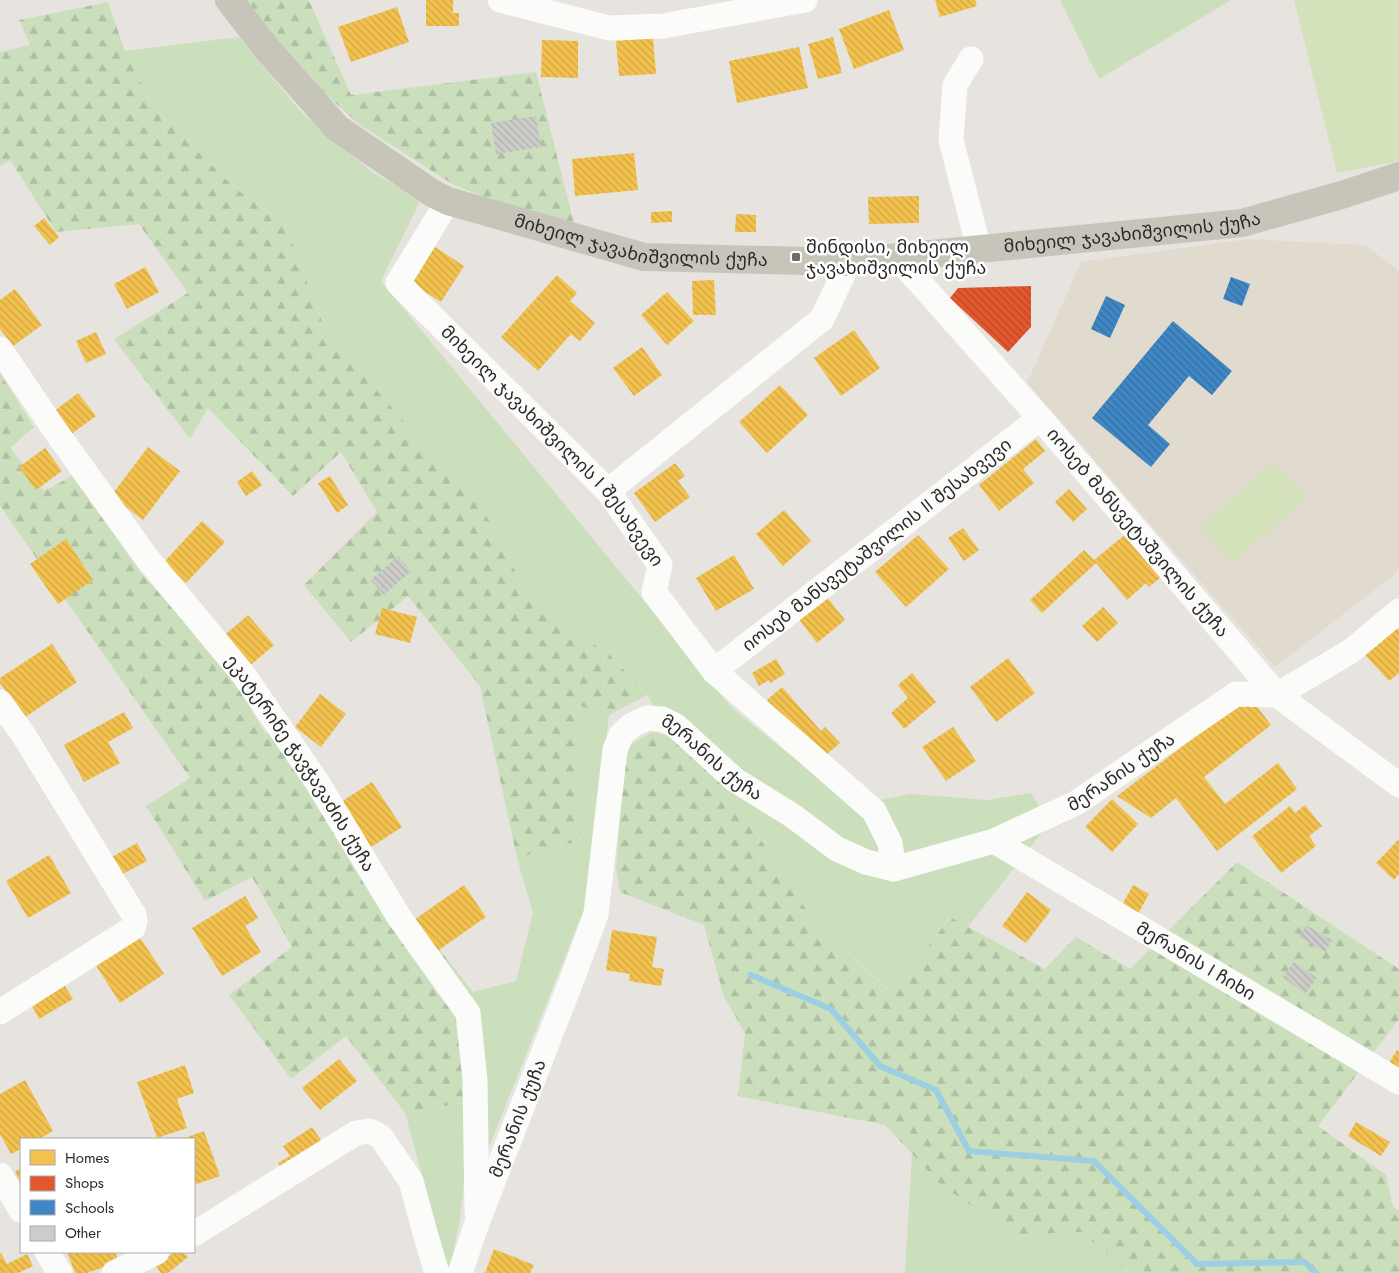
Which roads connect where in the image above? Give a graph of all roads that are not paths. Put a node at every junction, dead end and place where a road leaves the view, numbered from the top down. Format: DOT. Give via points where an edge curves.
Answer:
graph roads {
  1 [pos="229,0"];
  2 [pos="500,0"];
  3 [pos="805,0"];
  4 [pos="971,59"];
  5 [pos="1399,176"];
  6 [pos="448,200"];
  7 [pos="979,249"];
  8 [pos="897,257"];
  9 [pos="849,262"];
  10 [pos="0,349"];
  11 [pos="1040,418"];
  12 [pos="608,491"];
  13 [pos="1399,611"];
  14 [pos="714,671"];
  15 [pos="1277,695"];
  16 [pos="0,702"];
  17 [pos="1399,785"];
  18 [pos="994,841"];
  19 [pos="894,869"];
  20 [pos="0,1012"];
  21 [pos="1399,1082"];
  22 [pos="0,1175"];
  23 [pos="20,1208"];
  24 [pos="477,1223"];
  25 [pos="195,1233"];
  26 [pos="48,1253"];
  27 [pos="156,1253"];
  28 [pos="60,1273"];
  29 [pos="114,1273"];
  30 [pos="437,1273"];
  31 [pos="460,1273"];
  1 -- 6 [label="main road, მიხეილ ჯავახიშვილის ქუჩა" via="266,49 337,128 432,194"];
  2 -- 3 [label="street" via="609,28 663,26"];
  4 -- 7 [label="street" via="955,85 951,140"];
  5 -- 7 [label="main road, მიხეილ ჯავახიშვილის ქუჩა" via="1242,222"];
  6 -- 9 [label="main road, მიხეილ ჯავახიშვილის ქუჩა" via="644,257"];
  6 -- 12 [label="street, მიხეილ ჯავახიშვილის I შესახვევი" via="398,283"];
  7 -- 8 [label="main road, მიხეილ ჯავახიშვილის ქუჩა"];
  8 -- 9 [label="main road, მიხეილ ჯავახიშვილის ქუჩა"];
  8 -- 11 [label="street, იოსებ მანსვეტაშვილის ქუჩა"];
  9 -- 12 [label="street" via="822,319"];
  10 -- 24 [label="street, ეკატერინე ჭავჭავაძის ქუჩა" via="147,558 243,674 317,782 399,917 468,1013 475,1080"];
  11 -- 14 [label="street, იოსებ მანსვეტაშვილის II შესახვევი"];
  11 -- 15 [label="street, იოსებ მანსვეტაშვილის ქუჩა"];
  12 -- 14 [label="street, მიხეილ ჯავახიშვილის I შესახვევი" via="660,564 654,592"];
  13 -- 15 [label="street" via="1351,651"];
  14 -- 19 [label="street, მიხეილ ჯავახიშვილის I შესახვევი" via="874,811 890,843"];
  15 -- 17 [label="street, იოსებ მანსვეტაშვილის ქუჩა"];
  15 -- 18 [label="street, მერანის ქუჩა" via="1236,694 1076,803"];
  16 -- 20 [label="street" via="23,734 135,921 133,928"];
  18 -- 19 [label="street, მერანის ქუჩა"];
  18 -- 21 [label="street, მერანის I ჩიხი"];
  19 -- 24 [label="street, მერანის ქუჩა" via="866,862 837,849 793,816 735,780 676,726 662,718 647,718 632,725 621,735 615,750 596,914"];
  22 -- 23 [label="street"];
  24 -- 31 [label="street, მერანის ქუჩა"];
  25 -- 30 [label="street" via="356,1133 370,1131 381,1137 411,1181"];
  26 -- 28 [label="street"];
  27 -- 29 [label="street"];
}
